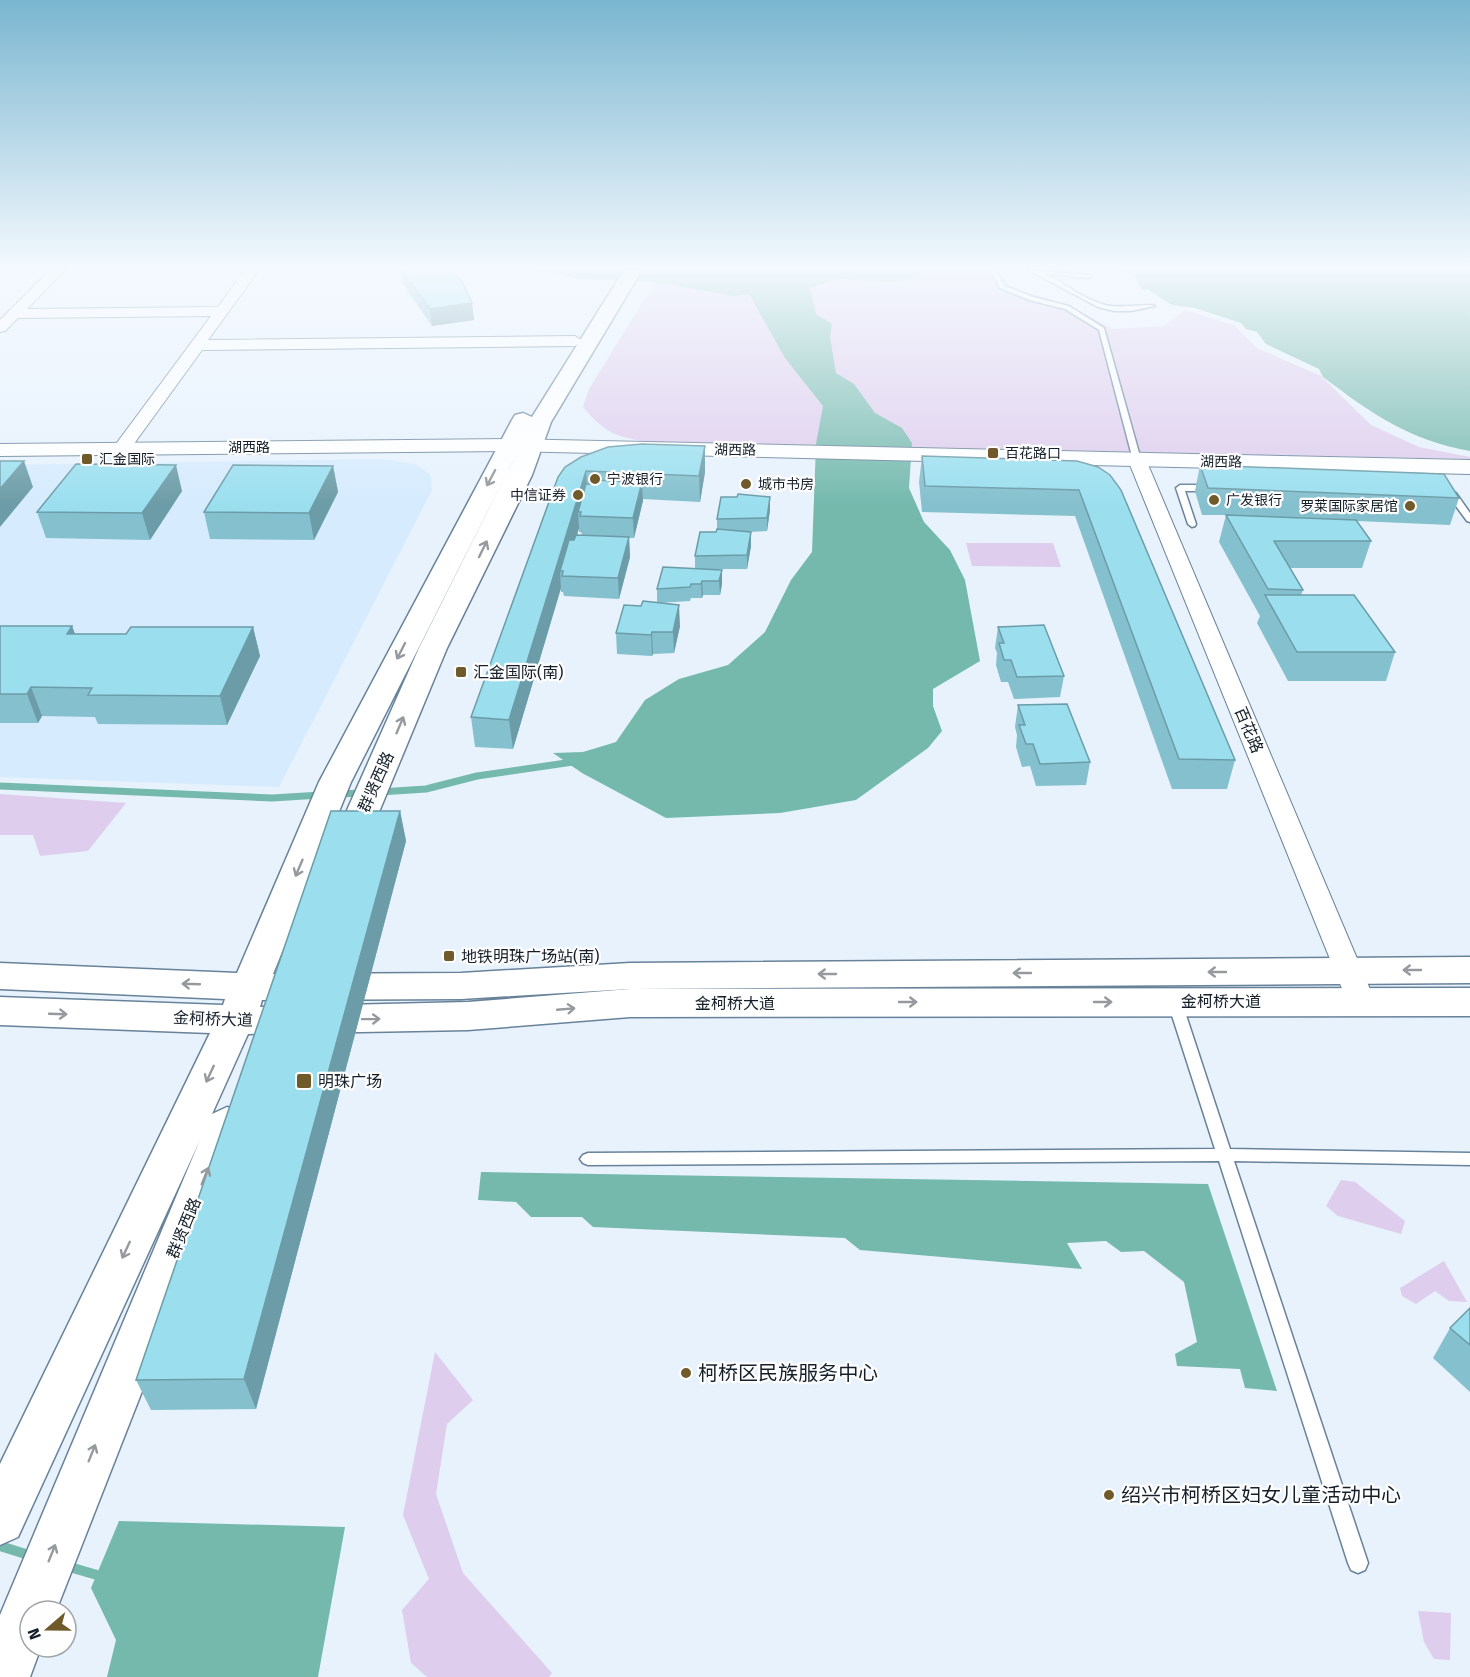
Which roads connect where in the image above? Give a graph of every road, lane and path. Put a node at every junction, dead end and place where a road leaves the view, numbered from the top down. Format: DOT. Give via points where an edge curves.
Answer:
graph roads {
  1 [pos="196,348"];
  2 [pos="571,348"];
  3 [pos="581,348"];
  4 [pos="1107,348"];
  5 [pos="520,445"];
  6 [pos="122,448"];
  7 [pos="0,450"];
  8 [pos="1137,460"];
  9 [pos="1470,467"];
  10 [pos="1215,488"];
  11 [pos="1441,494"];
  12 [pos="1470,519"];
  13 [pos="1192,524"];
  14 [pos="334,878"];
  15 [pos="300,954"];
  16 [pos="1470,970"];
  17 [pos="0,976"];
  18 [pos="1355,986"];
  19 [pos="1174,1002"];
  20 [pos="1470,1002"];
  21 [pos="260,1004"];
  22 [pos="0,1011"];
  23 [pos="1225,1155"];
  24 [pos="588,1158"];
  25 [pos="1470,1159"];
  26 [pos="7,1503"];
  27 [pos="1358,1563"];
  28 [pos="2,1677"];
  1 -- 6 [label="street"];
  2 -- 5 [label="main road, 群贤西路"];
  3 -- 5 [label="main road, 群贤西路" via="540,422"];
  4 -- 8 [label="lane"];
  5 -- 6 [label="street, 湖西路"];
  5 -- 8 [label="street, 湖西路"];
  14 -- 5 [label="main road, 群贤西路, one-way" via="434,648 520,475"];
  5 -- 21 [label="main road, 群贤西路, one-way" via="335,782"];
  6 -- 7 [label="street, 湖西路"];
  8 -- 9 [label="street, 湖西路"];
  8 -- 18 [label="street, 百花路"];
  10 -- 13 [label="lane" via="1180,488"];
  11 -- 12 [label="lane" via="1453,495"];
  15 -- 21 [label="main road, 群贤西路"];
  16 -- 18 [label="main road, 金柯桥大道, one-way"];
  21 -- 17 [label="main road, 金柯桥大道, one-way"];
  18 -- 19 [label="main road, 金柯桥大道"];
  18 -- 20 [label="main road, 金柯桥大道"];
  18 -- 21 [label="main road, 金柯桥大道, one-way" via="630,976"];
  21 -- 19 [label="main road, 金柯桥大道, one-way" via="468,1016 630,1003"];
  19 -- 23 [label="lane"];
  22 -- 21 [label="main road, 金柯桥大道, one-way"];
  21 -- 26 [label="main road, 群贤西路, one-way"];
  28 -- 21 [label="main road, 群贤西路, one-way"];
  23 -- 24 [label="lane"];
  23 -- 25 [label="lane"];
  23 -- 27 [label="lane"];
}
